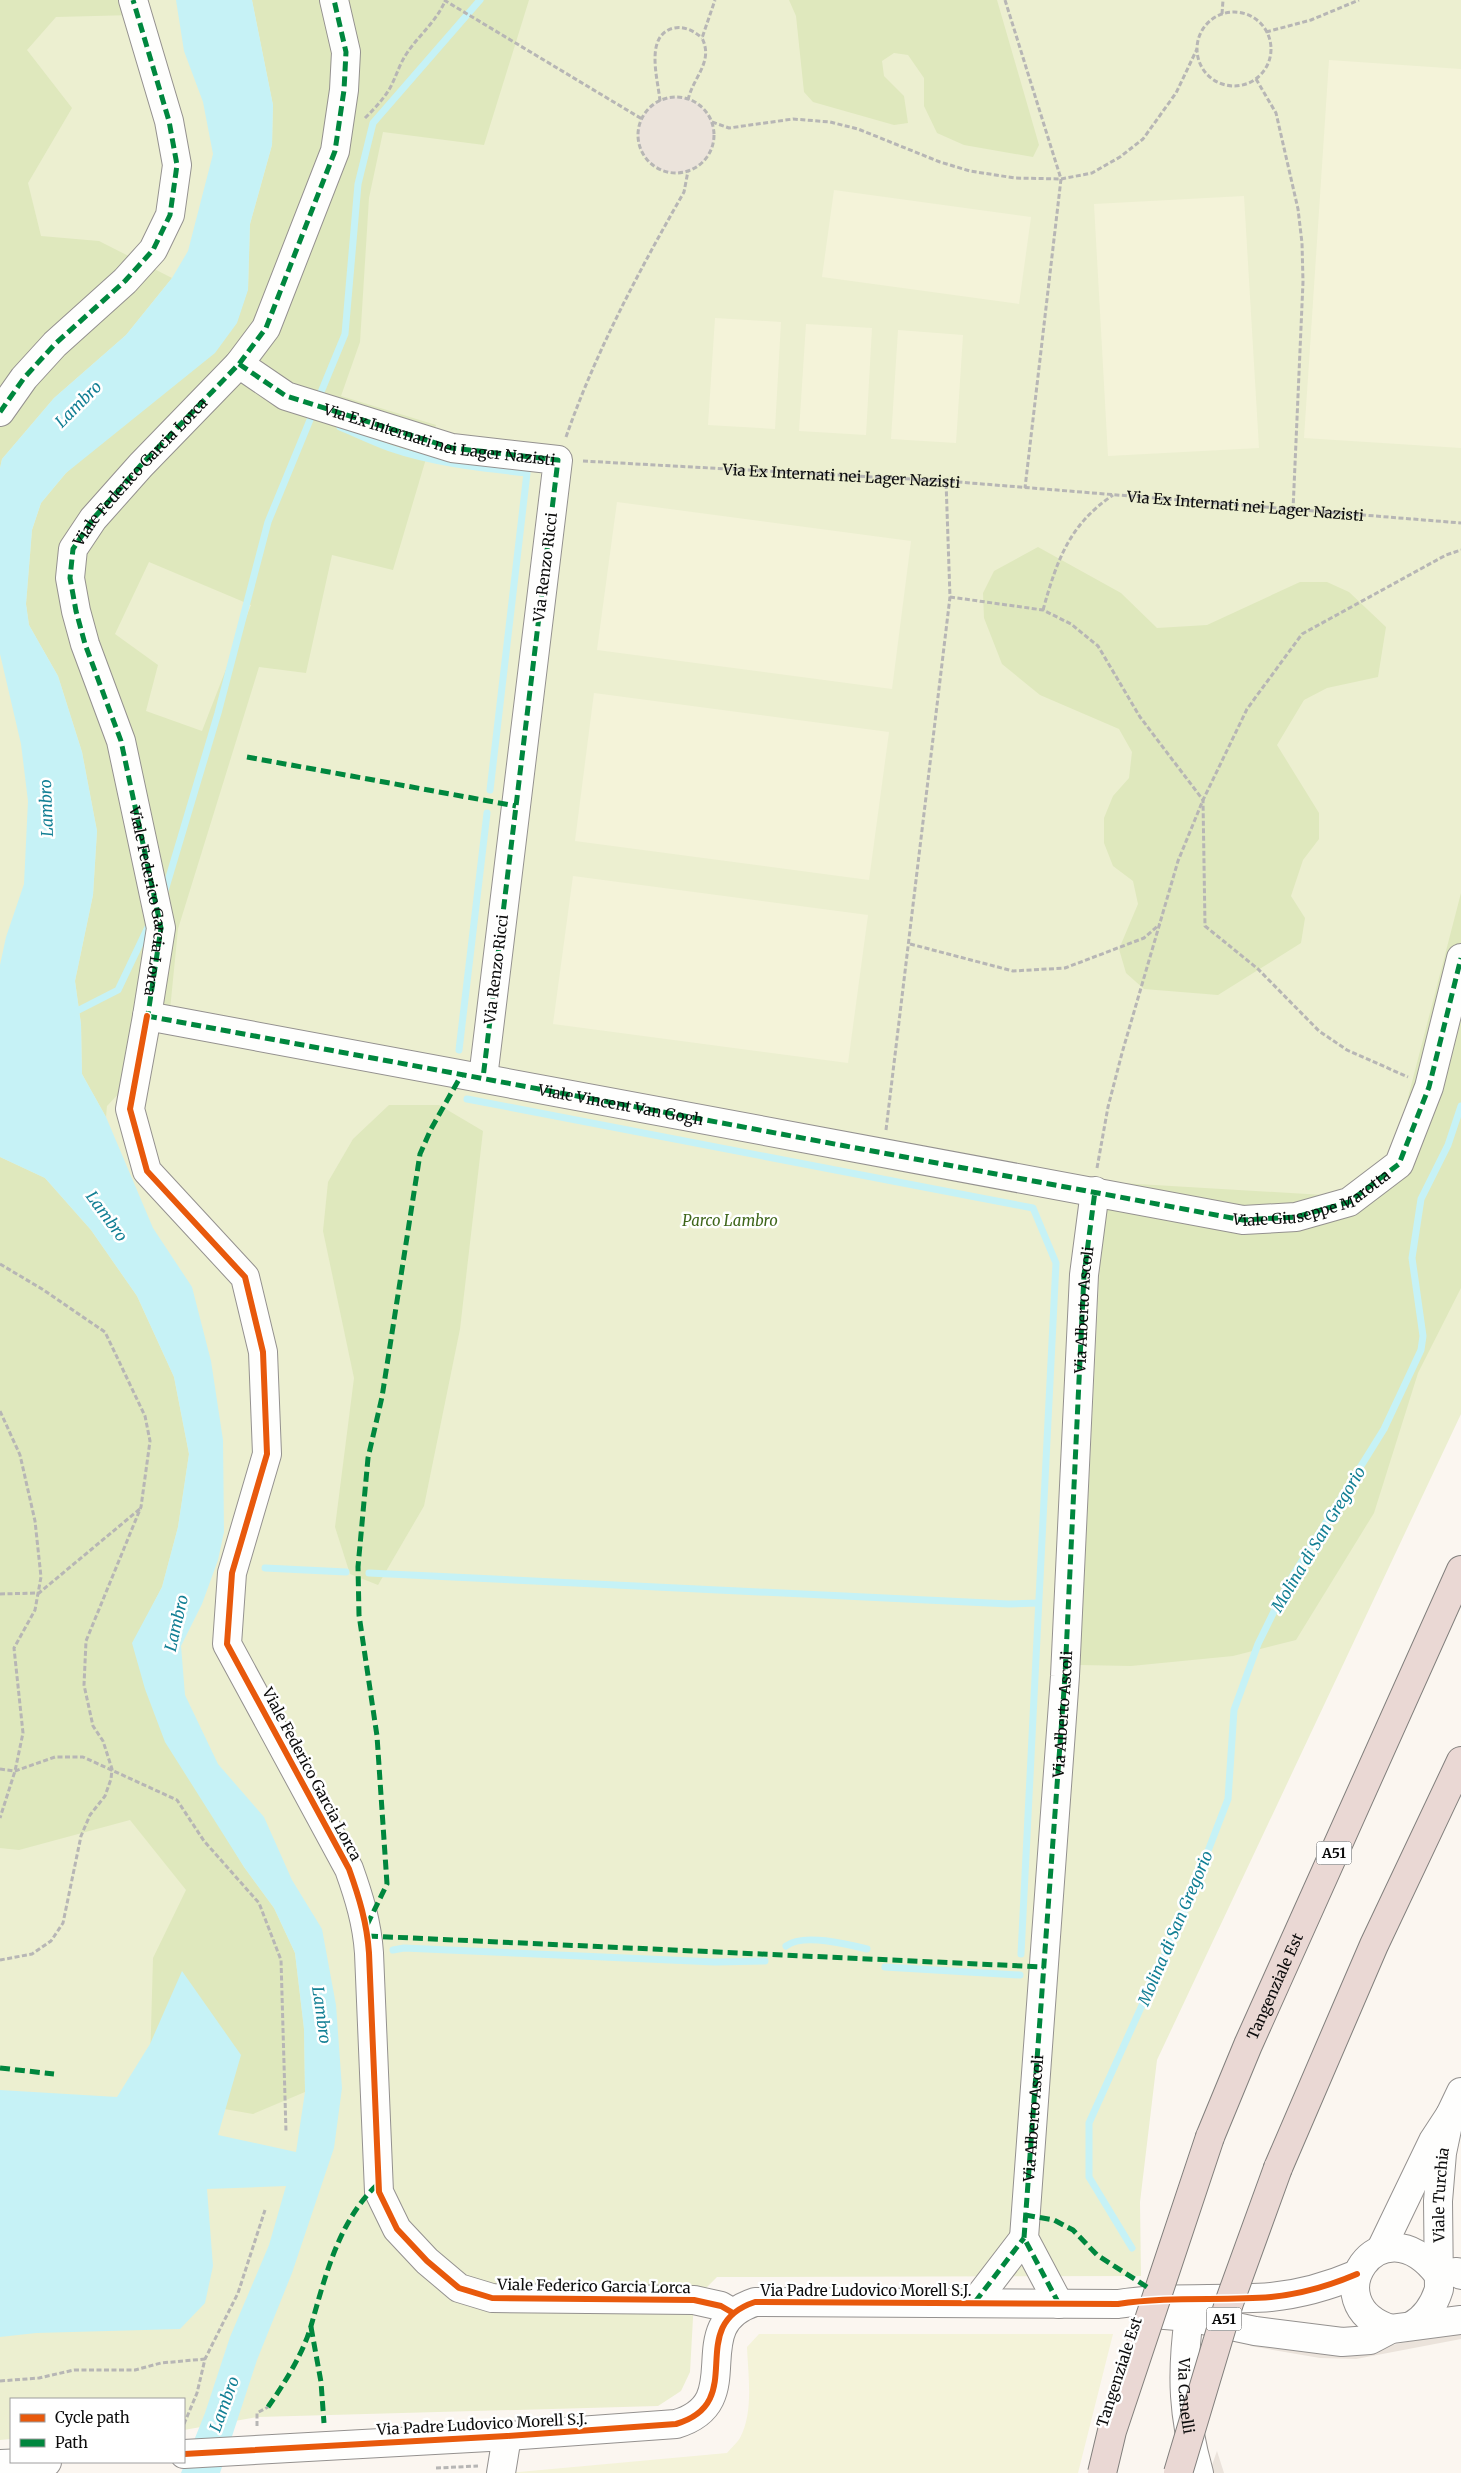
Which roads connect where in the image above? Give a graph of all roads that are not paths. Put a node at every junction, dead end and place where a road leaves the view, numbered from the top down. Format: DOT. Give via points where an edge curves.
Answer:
graph roads {
  1 [pos="133,0"];
  2 [pos="334,0"];
  3 [pos="239,364"];
  4 [pos="0,412"];
  5 [pos="558,460"];
  6 [pos="1461,958"];
  7 [pos="147,1016"];
  8 [pos="483,1078"];
  9 [pos="1095,1191"];
  10 [pos="1461,1570"];
  11 [pos="1461,1761"];
  12 [pos="1456,2104"];
  13 [pos="1024,2238"];
  14 [pos="1381,2248"];
  15 [pos="1356,2274"];
  16 [pos="1449,2274"];
  17 [pos="975,2302"];
  18 [pos="1059,2304"];
  19 [pos="1118,2304"];
  20 [pos="733,2312"];
  21 [pos="1189,2317"];
  22 [pos="1461,2320"];
  23 [pos="1401,2327"];
  24 [pos="507,2436"];
  25 [pos="185,2454"];
  26 [pos="24,2463"];
  27 [pos="0,2464"];
  28 [pos="493,2469"];
  29 [pos="1102,2473"];
  30 [pos="1178,2473"];
  31 [pos="1199,2473"];
  1 -- 4 [label="street" via="169,121 177,165 170,216 153,250 125,281 49,351 24,378"];
  2 -- 3 [label="street, Viale Federico Garcia Lorca" via="346,52 335,152 266,328"];
  3 -- 5 [label="street, Via Ex Internati nei Lager Nazisti" via="286,396 452,448"];
  3 -- 7 [label="street, Viale Federico Garcia Lorca" via="93,519 73,549 70,578 76,611 121,741 161,928"];
  5 -- 8 [label="street, Via Renzo Ricci"];
  6 -- 9 [label="street, Viale Giuseppe Marotta" via="1429,1087 1399,1164 1349,1202 1296,1217 1243,1220"];
  7 -- 8 [label="street, Viale Vincent Van Gogh"];
  7 -- 20 [label="street, Viale Federico Garcia Lorca" via="130,1109 147,1171 245,1277 263,1352 267,1454 232,1573 227,1644 348,1868 367,1925 379,2192 397,2229 427,2261 459,2288 492,2298 694,2300"];
  8 -- 9 [label="street, Viale Vincent Van Gogh"];
  9 -- 13 [label="street, Via Alberto Ascoli" via="1084,1275 1065,1676"];
  10 -- 29 [label="highway, Tangenziale Est / A51, bridge" via="1210,2137 1112,2431"];
  11 -- 30 [label="highway, A51, bridge" via="1374,1945 1278,2168 1229,2303"];
  12 -- 14 [label="street, Viale Turchia" via="1433,2141"];
  12 -- 16 [label="street, Viale Turchia" via="1442,2153 1438,2201"];
  13 -- 17 [label="street"];
  13 -- 18 [label="street"];
  14 -- 15 [label="street, Via Padre Ludovico Morell S.J." via="1370,2255"];
  14 -- 16 [label="street" via="1405,2247"];
  15 -- 19 [label="street, Via Padre Ludovico Morell S.J." via="1327,2286 1272,2297 1147,2299"];
  15 -- 23 [label="street" via="1354,2289 1365,2315 1377,2324"];
  16 -- 23 [label="street, Via Padre Ludovico Morell S.J." via="1435,2303 1421,2320"];
  17 -- 18 [label="street, Via Padre Ludovico Morell S.J."];
  17 -- 20 [label="street, Via Padre Ludovico Morell S.J." via="767,2302 743,2306"];
  18 -- 19 [label="street, Via Padre Ludovico Morell S.J."];
  19 -- 21 [label="street, Via Padre Ludovico Morell S.J." via="1148,2314"];
  20 -- 24 [label="street, Via Padre Ludovico Morell S.J." via="719,2335 714,2392 707,2405 686,2421 658,2426"];
  21 -- 23 [label="street, Via Padre Ludovico Morell S.J." via="1321,2341 1370,2340"];
  21 -- 31 [label="street, Via Canelli" via="1183,2358 1185,2404 1188,2433"];
  22 -- 23 [label="street"];
  24 -- 25 [label="street, Via Padre Ludovico Morell S.J." via="258,2438"];
  24 -- 28 [label="street"];
  26 -- 27 [label="street"];
}
